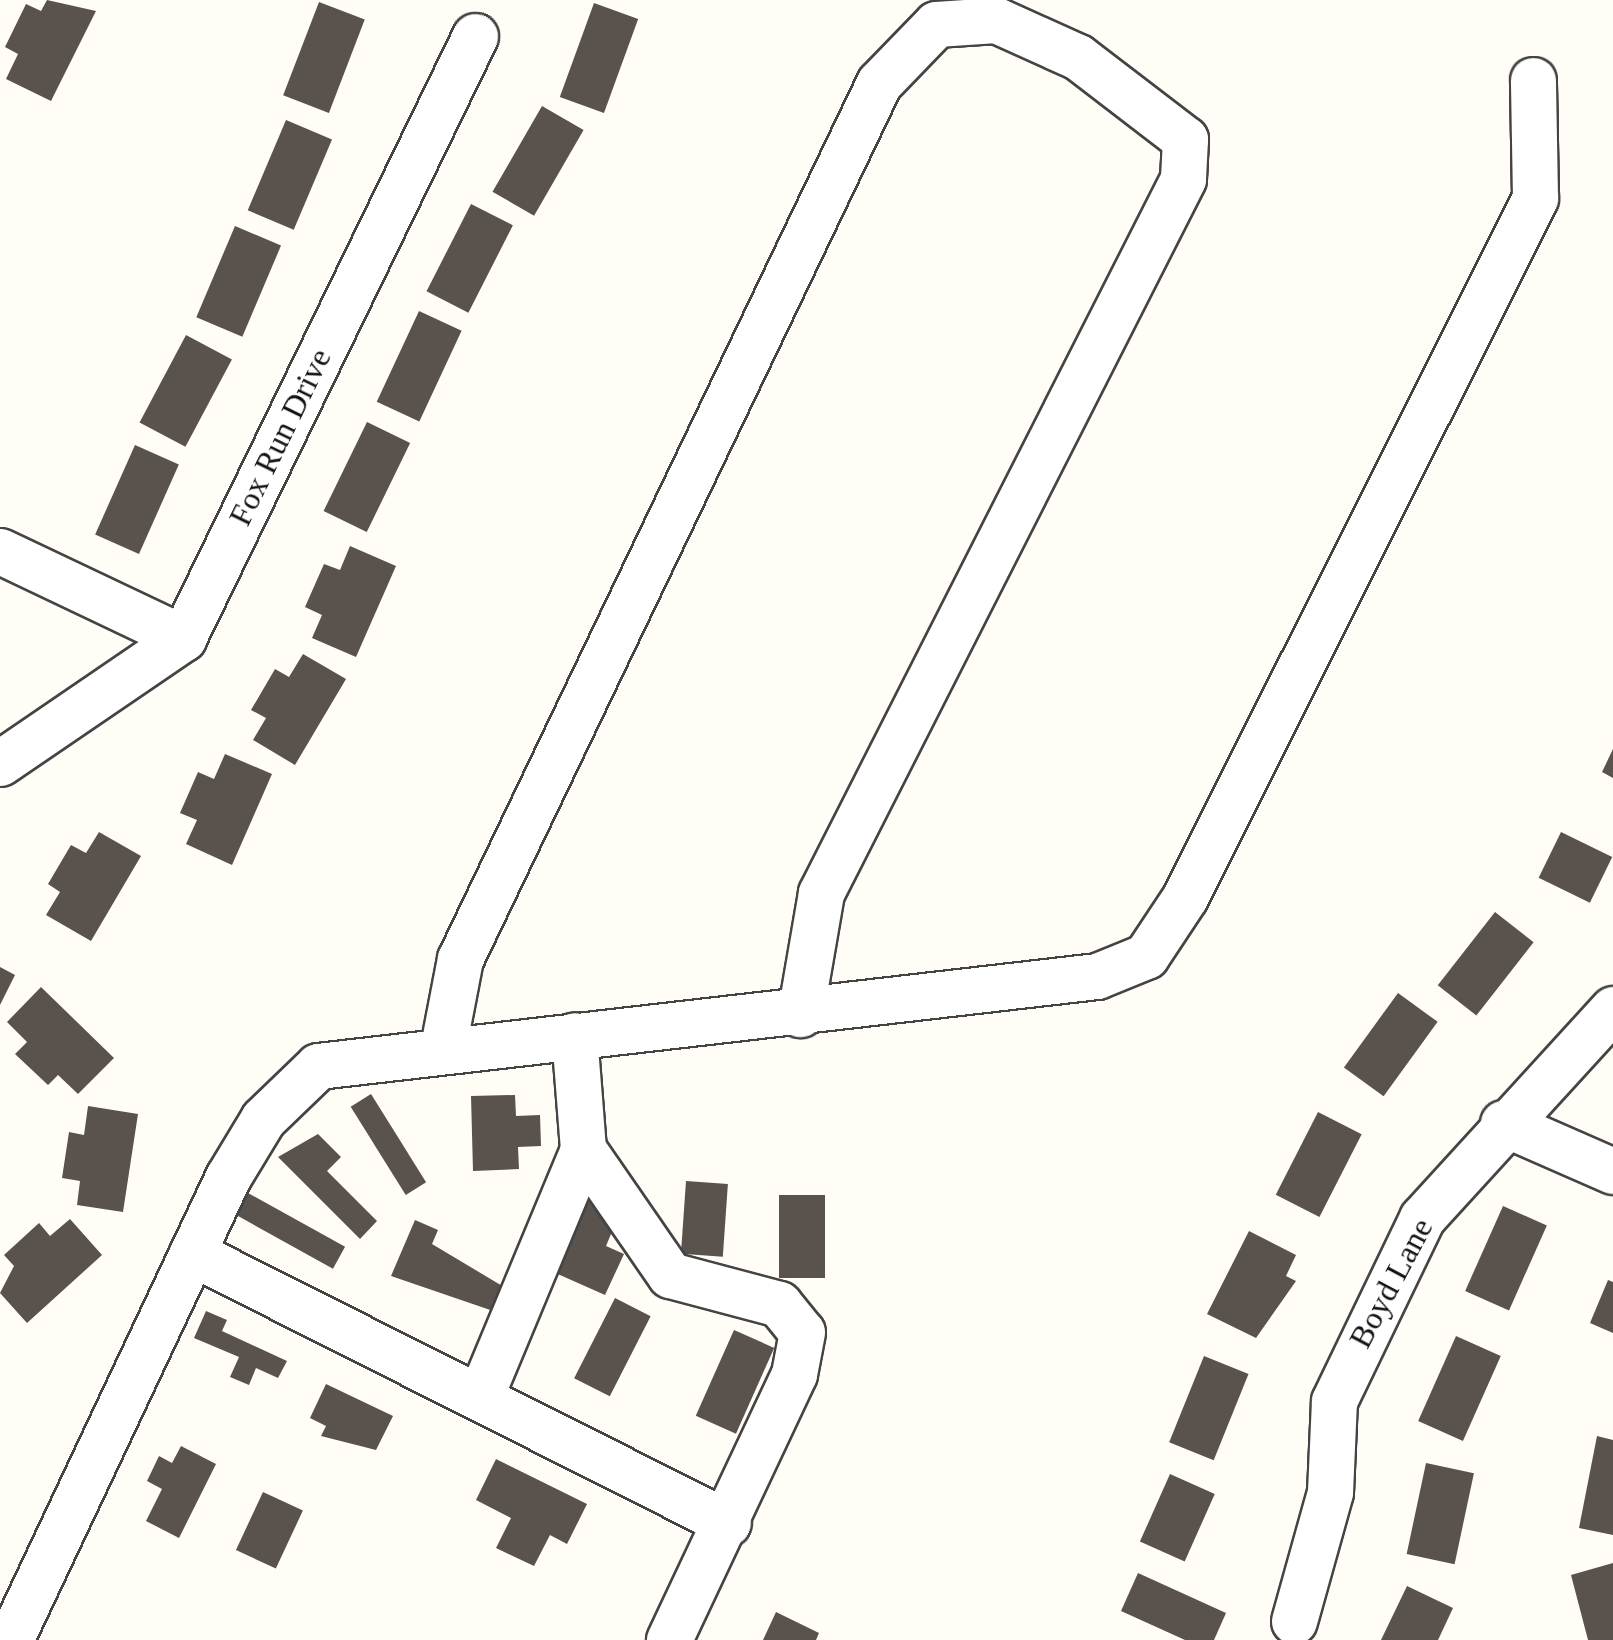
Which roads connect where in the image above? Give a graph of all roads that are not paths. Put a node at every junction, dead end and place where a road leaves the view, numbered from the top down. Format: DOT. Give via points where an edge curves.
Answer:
graph roads {
  1 [pos="475,36"];
  2 [pos="1533,80"];
  3 [pos="0,551"];
  4 [pos="183,638"];
  5 [pos="0,763"];
  6 [pos="1613,1009"];
  7 [pos="800,1014"];
  8 [pos="574,1036"];
  9 [pos="443,1048"];
  10 [pos="1503,1123"];
  11 [pos="583,1149"];
  12 [pos="1613,1172"];
  13 [pos="192,1253"];
  14 [pos="480,1397"];
  15 [pos="733,1512"];
  16 [pos="1294,1621"];
  17 [pos="10,1640"];
  18 [pos="669,1640"];
  1 -- 4 [label="street, Fox Run Drive"];
  2 -- 7 [label="street" via="1536,198 1185,897 1146,956 1097,976"];
  3 -- 4 [label="street"];
  4 -- 5 [label="street, Fox Run Drive"];
  6 -- 10 [label="street, Boyd Lane"];
  7 -- 8 [label="street"];
  7 -- 9 [label="street" via="821,893 1182,179 1185,139 1078,57 996,20 936,24 879,83 460,959"];
  8 -- 9 [label="street"];
  8 -- 11 [label="street"];
  9 -- 13 [label="street" via="318,1066 263,1118"];
  10 -- 12 [label="street"];
  10 -- 16 [label="street, Boyd Lane" via="1422,1218 1356,1346 1334,1402 1330,1492"];
  11 -- 14 [label="street"];
  11 -- 15 [label="street" via="670,1275 779,1304 802,1332"];
  13 -- 14 [label="street"];
  13 -- 17 [label="street"];
  14 -- 15 [label="street"];
  15 -- 18 [label="street"];
}
